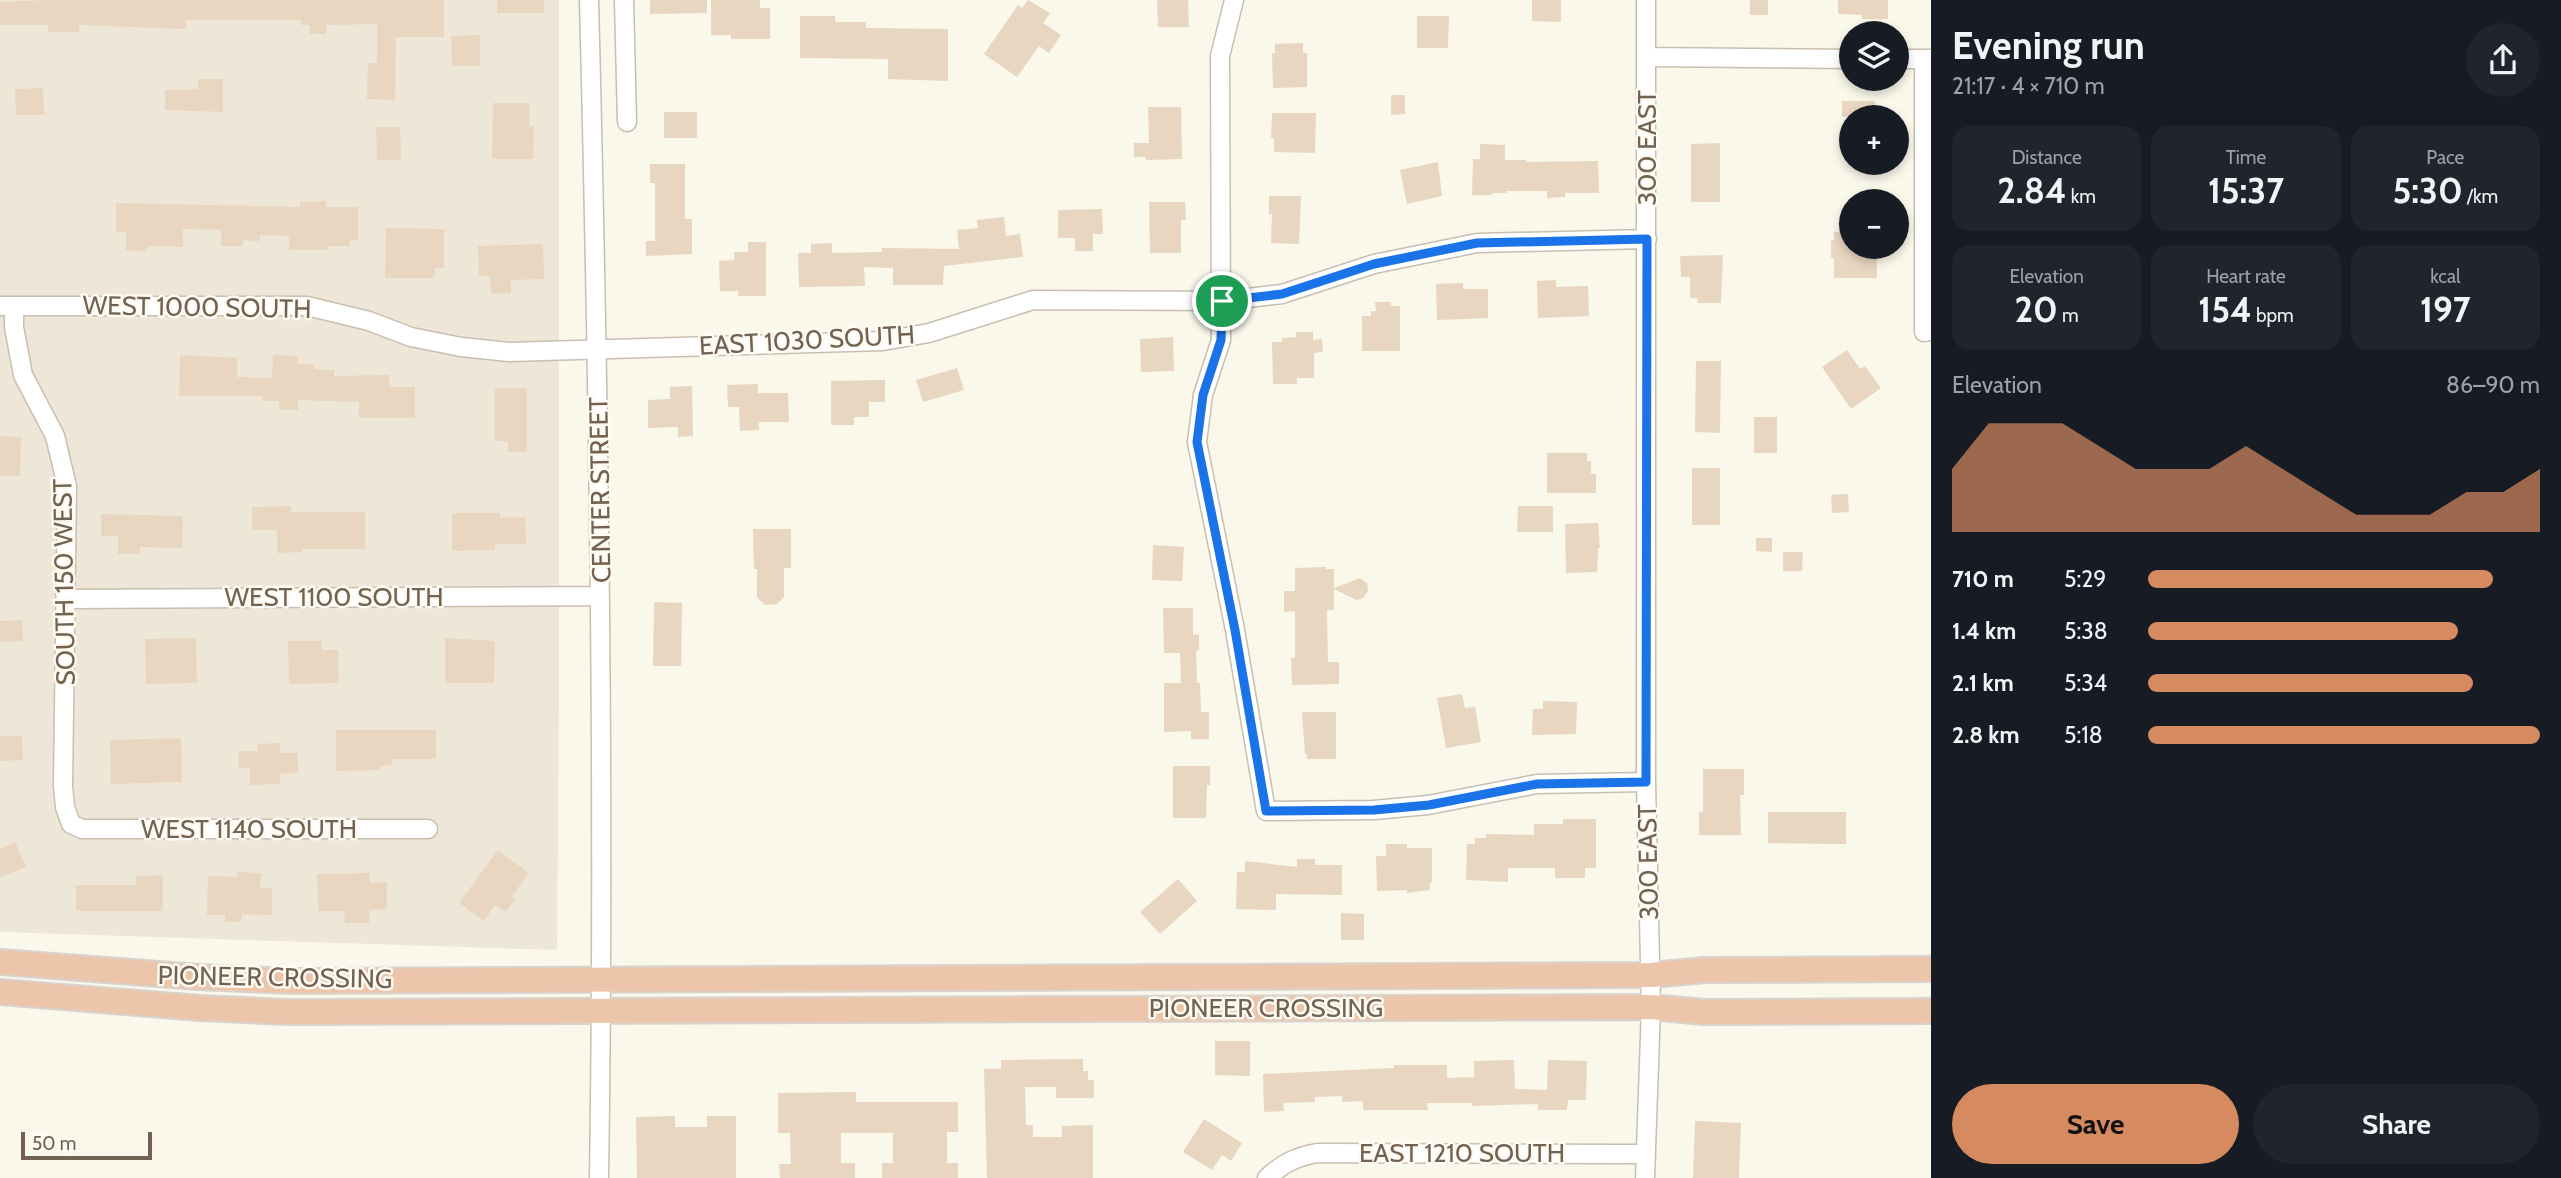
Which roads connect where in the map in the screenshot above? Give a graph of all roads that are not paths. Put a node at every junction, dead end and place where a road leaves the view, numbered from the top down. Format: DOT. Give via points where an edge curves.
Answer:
graph roads {
  1 [pos="589,0"];
  2 [pos="624,0"];
  3 [pos="1234,0"];
  4 [pos="1646,0"];
  5 [pos="1646,57"];
  6 [pos="1839,59"];
  7 [pos="1909,59"];
  8 [pos="1927,59"];
  9 [pos="627,122"];
  10 [pos="1647,239"];
  11 [pos="1222,301"];
  12 [pos="7,306"];
  13 [pos="1927,332"];
  14 [pos="598,349"];
  15 [pos="600,596"];
  16 [pos="67,599"];
  17 [pos="1646,782"];
  18 [pos="71,824"];
  19 [pos="428,829"];
  20 [pos="0,961"];
  21 [pos="1931,970"];
  22 [pos="1651,975"];
  23 [pos="601,979"];
  24 [pos="0,992"];
  25 [pos="1651,1007"];
  26 [pos="601,1011"];
  27 [pos="1931,1011"];
  28 [pos="1645,1154"];
  29 [pos="598,1178"];
  30 [pos="1267,1178"];
  31 [pos="1645,1178"];
  1 -- 14 [label="street, CENTER STREET"];
  2 -- 9 [label="street"];
  3 -- 11 [label="street" via="1220,56"];
  4 -- 5 [label="street, 300 EAST"];
  5 -- 6 [label="street"];
  5 -- 10 [label="street, 300 EAST"];
  7 -- 8 [label="street"];
  8 -- 13 [label="street"];
  10 -- 11 [label="street, EAST 1030 SOUTH" via="1477,243 1374,264 1282,294"];
  10 -- 17 [label="street, 300 EAST"];
  11 -- 14 [label="street, EAST 1030 SOUTH" via="1033,300 929,333 883,341"];
  11 -- 17 [label="street" via="1221,340 1203,395 1197,442 1266,811 1374,810 1429,805 1537,784"];
  12 -- 14 [label="street, WEST 1000 SOUTH" via="307,306 461,347 509,352"];
  12 -- 16 [label="street, SOUTH 150 WEST" via="23,375 55,436 67,486"];
  14 -- 15 [label="street, CENTER STREET"];
  15 -- 16 [label="street, WEST 1100 SOUTH"];
  15 -- 23 [label="street, CENTER STREET"];
  16 -- 18 [label="street, SOUTH 150 WEST" via="63,786"];
  17 -- 22 [label="street, 300 EAST"];
  18 -- 19 [label="street, WEST 1140 SOUTH" via="104,830"];
  20 -- 23 [label="highway, PIONEER CROSSING" via="290,981"];
  21 -- 22 [label="highway, PIONEER CROSSING" via="1705,970"];
  22 -- 23 [label="highway, PIONEER CROSSING"];
  22 -- 25 [label="street, 300 EAST"];
  23 -- 26 [label="street, CENTER STREET"];
  24 -- 26 [label="highway, PIONEER CROSSING" via="289,1013"];
  25 -- 26 [label="highway, PIONEER CROSSING"];
  25 -- 27 [label="highway, PIONEER CROSSING" via="1704,1012"];
  25 -- 28 [label="street, 300 EAST"];
  26 -- 29 [label="street"];
  28 -- 30 [label="street, EAST 1210 SOUTH" via="1317,1153 1298,1156"];
  28 -- 31 [label="street, 300 EAST"];
}
